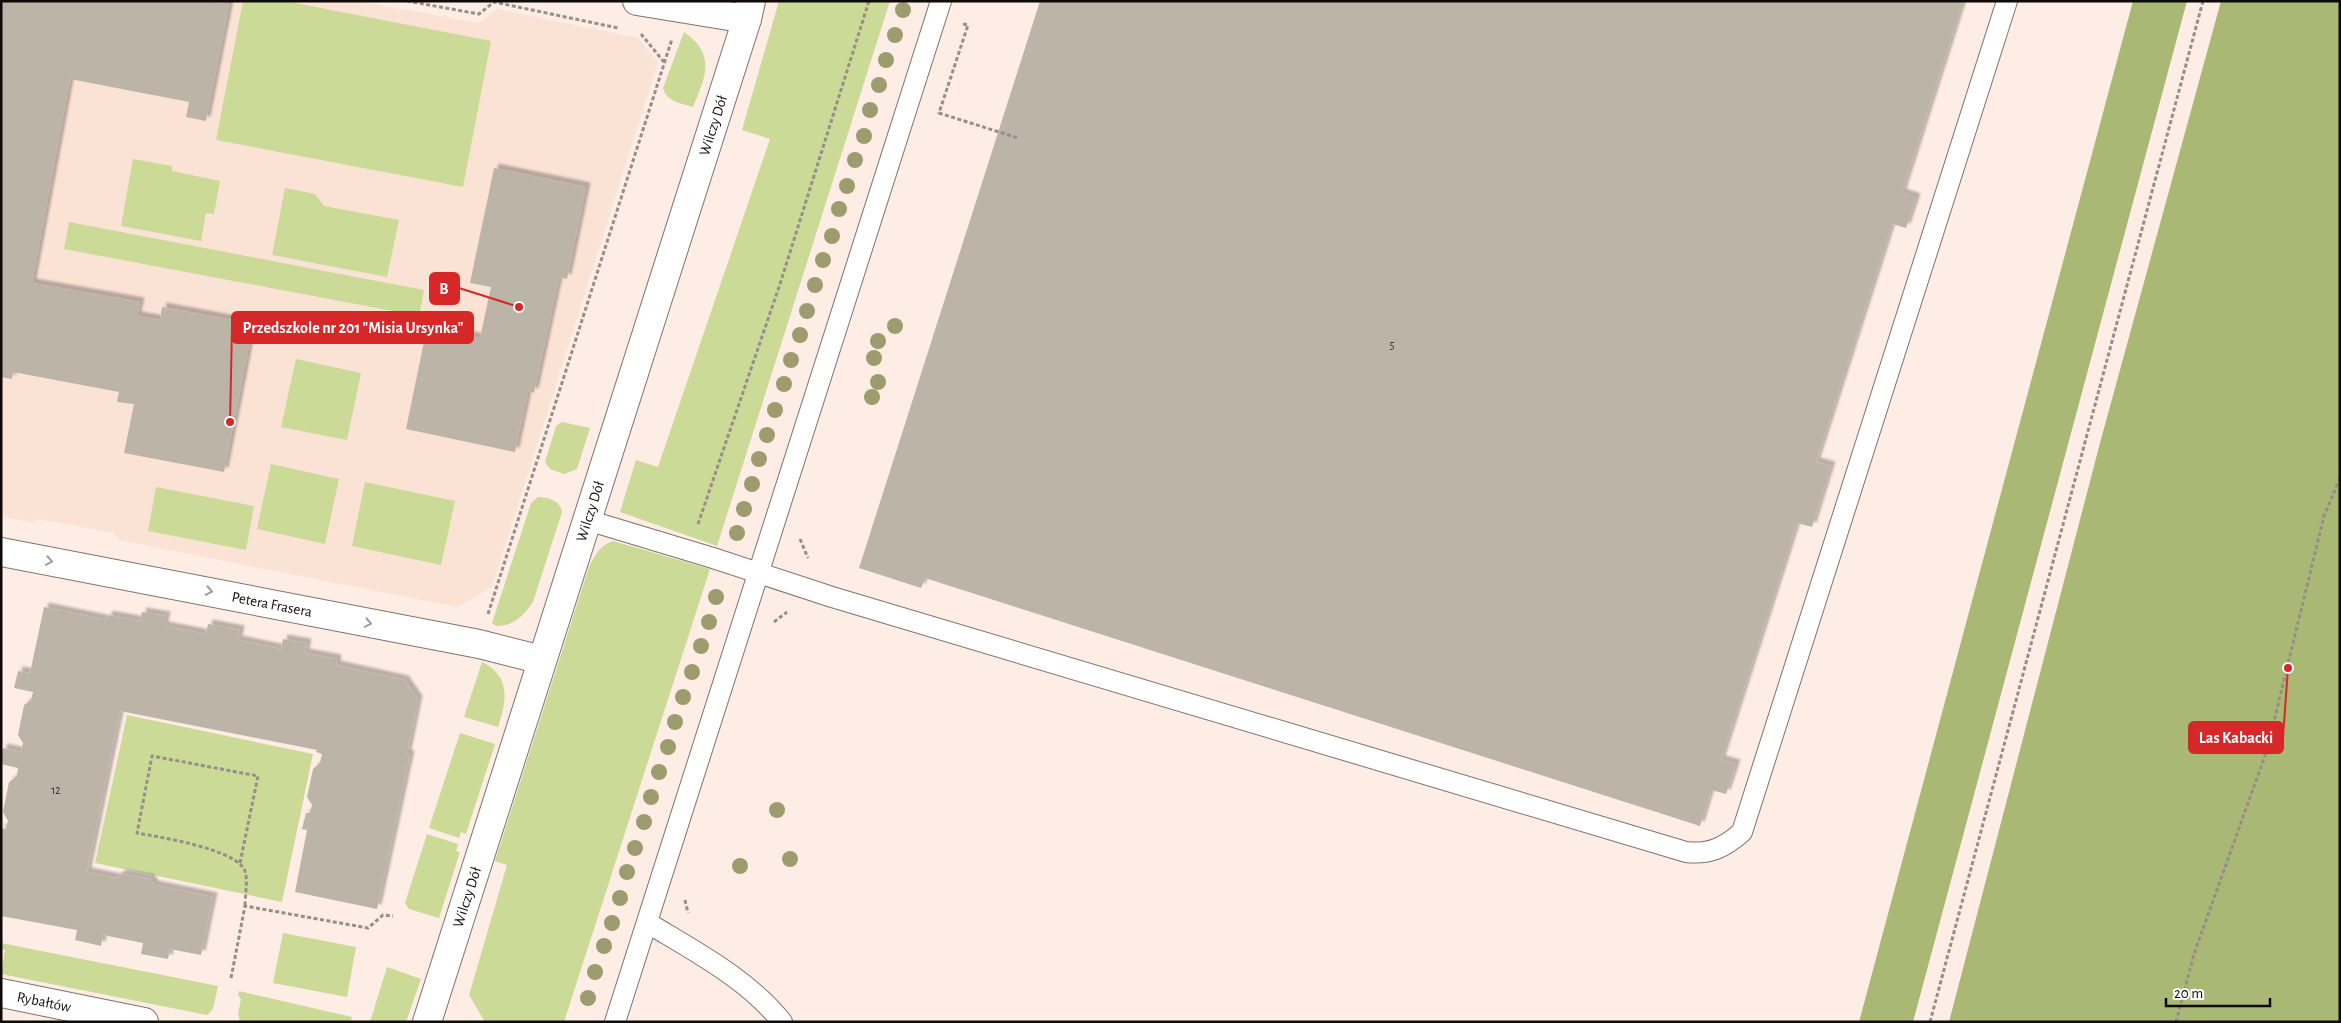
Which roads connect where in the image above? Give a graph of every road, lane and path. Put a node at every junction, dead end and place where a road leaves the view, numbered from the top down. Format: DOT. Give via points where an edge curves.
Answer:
graph roads {
  1 [pos="407,1"];
  2 [pos="638,1"];
  3 [pos="869,1"];
  4 [pos="941,1"];
  5 [pos="2006,1"];
  6 [pos="2203,1"];
  7 [pos="749,10"];
  8 [pos="957,22"];
  9 [pos="619,28"];
  10 [pos="647,33"];
  11 [pos="664,35"];
  12 [pos="665,62"];
  13 [pos="1018,138"];
  14 [pos="2340,478"];
  15 [pos="587,520"];
  16 [pos="689,551"];
  17 [pos="1,552"];
  18 [pos="760,572"];
  19 [pos="793,610"];
  20 [pos="486,619"];
  21 [pos="768,627"];
  22 [pos="542,660"];
  23 [pos="240,863"];
  24 [pos="684,895"];
  25 [pos="245,906"];
  26 [pos="392,916"];
  27 [pos="690,916"];
  28 [pos="648,923"];
  29 [pos="231,978"];
  30 [pos="1,993"];
  31 [pos="144,1022"];
  32 [pos="427,1022"];
  33 [pos="615,1022"];
  34 [pos="782,1022"];
  35 [pos="1930,1022"];
  36 [pos="2176,1022"];
  1 -- 9 [label="path" via="479,14 494,2"];
  2 -- 7 [label="street"];
  3 -- 16 [label="path" via="780,284"];
  4 -- 18 [label="lane"];
  5 -- 18 [label="lane" via="1742,832 1729,844 1699,854 1686,852 832,597"];
  6 -- 35 [label="path"];
  7 -- 15 [label="street, Wilczy Dół"];
  8 -- 13 [label="path" via="968,25 939,113"];
  10 -- 12 [label="path" via="638,32"];
  11 -- 12 [label="path" via="673,36"];
  12 -- 20 [label="path"];
  14 -- 36 [label="path" via="2324,516 2267,750 2194,954"];
  15 -- 16 [label="lane"];
  15 -- 22 [label="street, Wilczy Dół"];
  16 -- 18 [label="lane"];
  17 -- 22 [label="street, Petera Frasera, one-way" via="479,644"];
  18 -- 28 [label="lane"];
  19 -- 21 [label="path"];
  22 -- 32 [label="street, Wilczy Dół"];
  23 -- 23 [label="path" via="211,848 137,832 152,756 258,776"];
  23 -- 25 [label="path" via="245,871"];
  24 -- 27 [label="path"];
  25 -- 26 [label="path" via="368,928 383,914"];
  25 -- 29 [label="path"];
  28 -- 33 [label="lane"];
  28 -- 34 [label="lane" via="758,996"];
  30 -- 31 [label="street, Rybałtów"];
}
